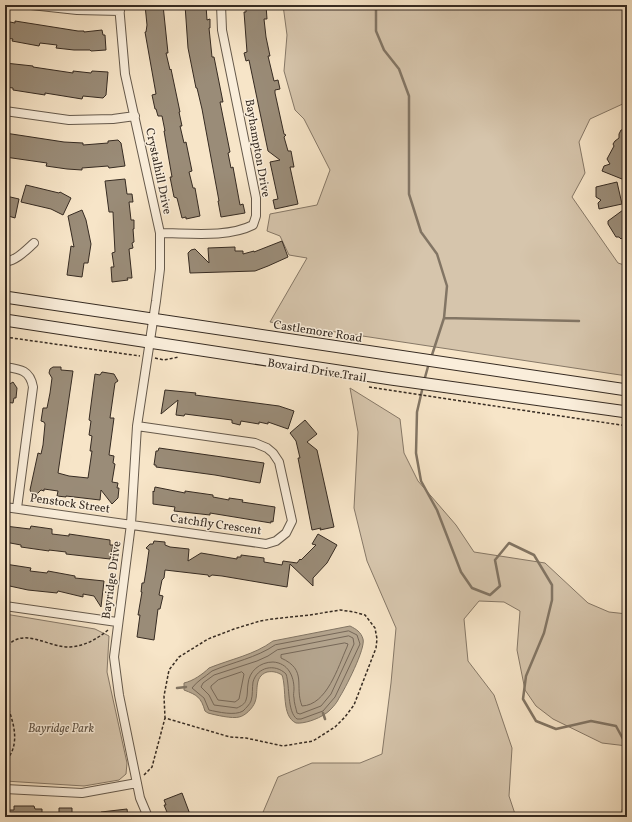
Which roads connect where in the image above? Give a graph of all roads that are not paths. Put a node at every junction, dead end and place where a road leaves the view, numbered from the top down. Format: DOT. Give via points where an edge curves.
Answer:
graph roads {
  1 [pos="31,5"];
  2 [pos="221,5"];
  3 [pos="120,8"];
  4 [pos="5,111"];
  5 [pos="135,116"];
  6 [pos="160,233"];
  7 [pos="34,243"];
  8 [pos="5,262"];
  9 [pos="5,297"];
  10 [pos="154,319"];
  11 [pos="5,320"];
  12 [pos="150,343"];
  13 [pos="5,367"];
  14 [pos="627,390"];
  15 [pos="627,412"];
  16 [pos="137,426"];
  17 [pos="5,507"];
  18 [pos="17,508"];
  19 [pos="131,524"];
  20 [pos="5,606"];
  21 [pos="118,622"];
  22 [pos="137,782"];
  23 [pos="5,789"];
  24 [pos="148,817"];
  1 -- 3 [label="street" via="77,10"];
  2 -- 6 [label="street, Bayhampton Drive" via="222,30 256,198 256,216 253,225 243,230"];
  3 -- 5 [label="street, Crystalhill Drive" via="125,74"];
  4 -- 5 [label="street" via="69,120"];
  5 -- 6 [label="street, Crystalhill Drive"];
  6 -- 10 [label="street, Crystalhill Drive" via="160,269"];
  7 -- 8 [label="street" via="19,257"];
  9 -- 10 [label="main road, Castlemore Road"];
  10 -- 12 [label="street, Crystalhill Drive"];
  10 -- 14 [label="main road, Castlemore Road"];
  11 -- 12 [label="main road"];
  12 -- 15 [label="main road"];
  12 -- 16 [label="street, Bayridge Drive"];
  13 -- 18 [label="street" via="22,370 31,379 32,387"];
  16 -- 19 [label="street, Bayridge Drive"];
  16 -- 19 [label="street, Catchfly Crescent" via="254,443 268,448 279,462 292,521 286,533 276,541 266,544"];
  17 -- 18 [label="street, Penstock Street"];
  18 -- 19 [label="street, Penstock Street"];
  19 -- 21 [label="street, Bayridge Drive"];
  20 -- 21 [label="street"];
  21 -- 22 [label="street, Bayridge Drive" via="114,657"];
  22 -- 23 [label="street" via="82,793"];
  22 -- 24 [label="street, Bayridge Drive"];
}
